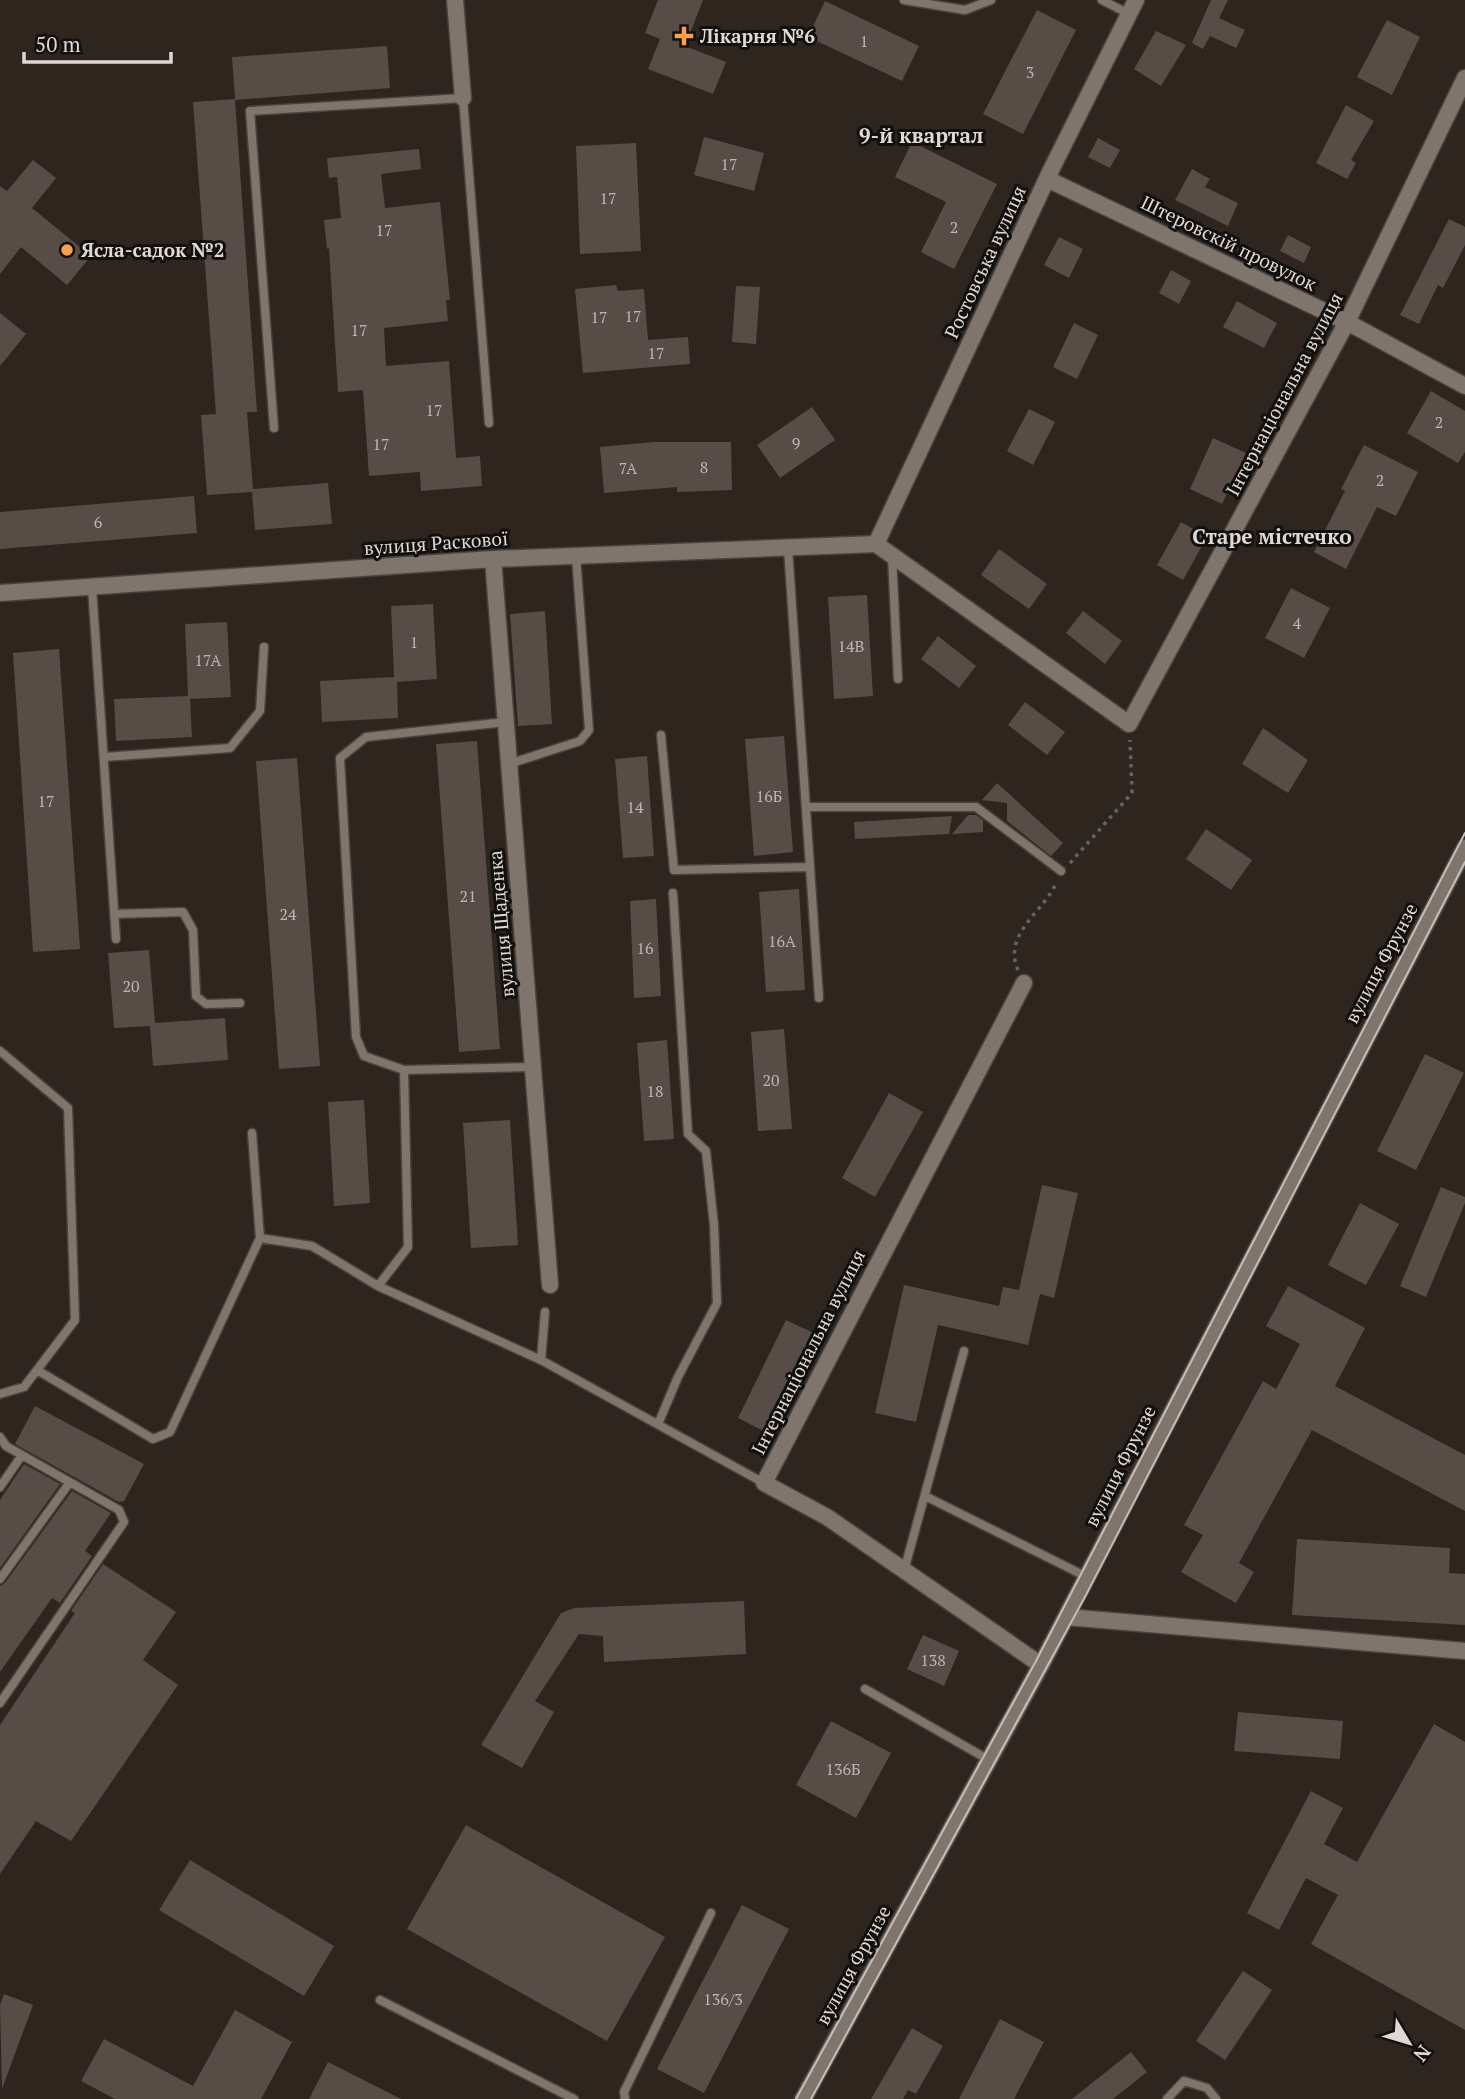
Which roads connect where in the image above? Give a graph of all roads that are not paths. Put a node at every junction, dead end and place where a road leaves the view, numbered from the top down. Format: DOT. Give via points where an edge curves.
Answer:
graph roads {
  1 [pos="455,0"];
  2 [pos="904,0"];
  3 [pos="991,0"];
  4 [pos="1102,0"];
  5 [pos="1132,7"];
  6 [pos="1465,78"];
  7 [pos="463,98"];
  8 [pos="1047,179"];
  9 [pos="1347,322"];
  10 [pos="1465,386"];
  11 [pos="489,423"];
  12 [pos="274,428"];
  13 [pos="876,544"];
  14 [pos="788,548"];
  15 [pos="576,556"];
  16 [pos="892,556"];
  17 [pos="493,559"];
  18 [pos="92,587"];
  19 [pos="0,593"];
  20 [pos="264,647"];
  21 [pos="898,679"];
  22 [pos="506,722"];
  23 [pos="661,736"];
  24 [pos="103,757"];
  25 [pos="509,764"];
  26 [pos="806,807"];
  27 [pos="1465,848"];
  28 [pos="810,867"];
  29 [pos="1061,871"];
  30 [pos="673,894"];
  31 [pos="114,914"];
  32 [pos="116,939"];
  33 [pos="1024,983"];
  34 [pos="819,998"];
  35 [pos="240,1003"];
  36 [pos="0,1051"];
  37 [pos="533,1067"];
  38 [pos="404,1070"];
  39 [pos="252,1133"];
  40 [pos="260,1238"];
  41 [pos="550,1285"];
  42 [pos="377,1286"];
  43 [pos="545,1312"];
  44 [pos="964,1351"];
  45 [pos="541,1360"];
  46 [pos="37,1370"];
  47 [pos="0,1394"];
  48 [pos="658,1424"];
  49 [pos="0,1437"];
  50 [pos="22,1455"];
  51 [pos="70,1482"];
  52 [pos="764,1483"];
  53 [pos="0,1487"];
  54 [pos="925,1496"];
  55 [pos="904,1571"];
  56 [pos="1087,1577"];
  57 [pos="0,1579"];
  58 [pos="1066,1617"];
  59 [pos="1465,1651"];
  60 [pos="1041,1665"];
  61 [pos="865,1689"];
  62 [pos="0,1703"];
  63 [pos="989,1760"];
  64 [pos="711,1913"];
  65 [pos="380,2000"];
  66 [pos="574,2099"];
  67 [pos="625,2099"];
  68 [pos="803,2099"];
  69 [pos="1167,2099"];
  70 [pos="1216,2099"];
  1 -- 7 [label="street"];
  2 -- 3 [label="lane" via="965,10"];
  4 -- 5 [label="lane"];
  5 -- 8 [label="street, Ростовська вулиця"];
  6 -- 9 [label="street, Інтернаціональна вулиця"];
  7 -- 11 [label="lane"];
  7 -- 12 [label="lane" via="250,111"];
  8 -- 9 [label="street, Штеровскій провулок"];
  8 -- 13 [label="street, Ростовська вулиця"];
  9 -- 10 [label="street, Штеровскій провулок"];
  9 -- 16 [label="street, Інтернаціональна вулиця" via="1129,724"];
  13 -- 14 [label="street, вулиця Раскової"];
  13 -- 16 [label="street"];
  14 -- 15 [label="street, вулиця Раскової"];
  14 -- 26 [label="lane"];
  15 -- 17 [label="street, вулиця Раскової"];
  15 -- 25 [label="lane" via="589,730 580,741"];
  16 -- 21 [label="lane"];
  17 -- 18 [label="street, вулиця Раскової"];
  17 -- 22 [label="street, вулиця Щаденка"];
  18 -- 19 [label="street, вулиця Раскової"];
  18 -- 24 [label="lane"];
  20 -- 24 [label="lane" via="260,710 230,748"];
  22 -- 25 [label="street, вулиця Щаденка"];
  22 -- 38 [label="lane" via="366,737 340,758 356,1037 364,1056"];
  23 -- 28 [label="lane" via="674,870"];
  24 -- 31 [label="lane"];
  25 -- 37 [label="street, вулиця Щаденка"];
  26 -- 28 [label="lane"];
  26 -- 29 [label="lane" via="976,807"];
  27 -- 56 [label="street, вулиця Фрунзе"];
  28 -- 34 [label="lane"];
  30 -- 48 [label="lane" via="688,1134 706,1151 717,1303"];
  31 -- 32 [label="lane"];
  31 -- 35 [label="lane" via="183,912 193,930 196,996 206,1004"];
  33 -- 52 [label="street, Інтернаціональна вулиця"];
  36 -- 46 [label="lane" via="68,1108 75,1320"];
  37 -- 38 [label="lane"];
  37 -- 41 [label="street, вулиця Щаденка"];
  38 -- 42 [label="lane" via="408,1247"];
  39 -- 40 [label="lane"];
  40 -- 42 [label="lane" via="312,1246"];
  40 -- 46 [label="lane" via="170,1432 153,1439"];
  42 -- 45 [label="lane"];
  43 -- 45 [label="lane"];
  44 -- 54 [label="lane"];
  45 -- 48 [label="lane"];
  46 -- 47 [label="lane" via="24,1387"];
  48 -- 52 [label="lane"];
  49 -- 50 [label="lane"];
  50 -- 51 [label="lane"];
  50 -- 53 [label="lane"];
  51 -- 57 [label="lane"];
  51 -- 62 [label="lane" via="119,1510 124,1522"];
  52 -- 55 [label="street, Інтернаціональна вулиця" via="827,1517"];
  54 -- 55 [label="lane"];
  54 -- 56 [label="lane"];
  55 -- 60 [label="street, Інтернаціональна вулиця"];
  56 -- 58 [label="street, вулиця Фрунзе"];
  58 -- 59 [label="street"];
  58 -- 60 [label="street, вулиця Фрунзе"];
  60 -- 63 [label="street, вулиця Фрунзе"];
  61 -- 63 [label="lane"];
  63 -- 68 [label="street, вулиця Фрунзе"];
  64 -- 67 [label="lane" via="624,2092"];
  65 -- 66 [label="lane"];
  69 -- 70 [label="lane" via="1184,2081 1207,2088"];
}
